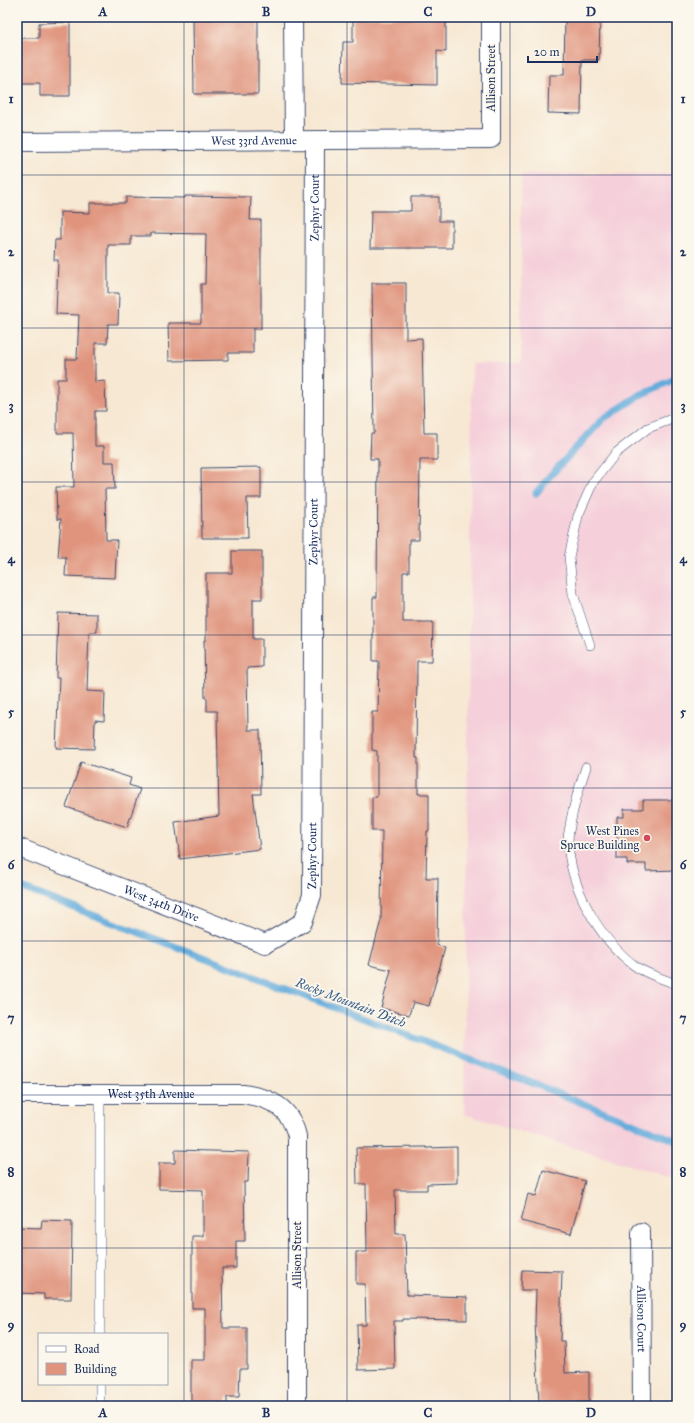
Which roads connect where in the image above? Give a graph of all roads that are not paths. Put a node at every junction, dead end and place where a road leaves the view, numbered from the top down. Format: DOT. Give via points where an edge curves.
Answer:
graph roads {
  1 [pos="293,17"];
  2 [pos="491,17"];
  3 [pos="491,138"];
  4 [pos="294,140"];
  5 [pos="315,140"];
  6 [pos="17,142"];
  7 [pos="677,417"];
  8 [pos="590,645"];
  9 [pos="586,767"];
  10 [pos="17,847"];
  11 [pos="303,922"];
  12 [pos="677,984"];
  13 [pos="17,1094"];
  14 [pos="100,1094"];
  15 [pos="282,1109"];
  16 [pos="641,1232"];
  17 [pos="100,1333"];
  18 [pos="100,1385"];
  19 [pos="100,1406"];
  20 [pos="297,1406"];
  21 [pos="642,1406"];
  1 -- 4 [label="street"];
  2 -- 3 [label="street, Allison Street"];
  3 -- 5 [label="street, West 33rd Avenue"];
  4 -- 5 [label="street, West 33rd Avenue"];
  4 -- 6 [label="street, West 33rd Avenue"];
  5 -- 11 [label="street, Zephyr Court" via="312,895"];
  7 -- 8 [label="lane" via="648,428 616,452 593,482 578,516 570,557 573,594"];
  9 -- 12 [label="lane" via="573,806 568,840 572,870 579,892 592,918 612,944 636,966"];
  10 -- 11 [label="street, West 34th Drive" via="265,944"];
  13 -- 14 [label="street, West 35th Avenue"];
  14 -- 15 [label="street, West 35th Avenue" via="243,1094 259,1096 272,1101"];
  14 -- 17 [label="lane"];
  15 -- 20 [label="street, Allison Street" via="294,1124 297,1136"];
  16 -- 21 [label="street, Allison Court"];
  18 -- 19 [label="lane"];
}
